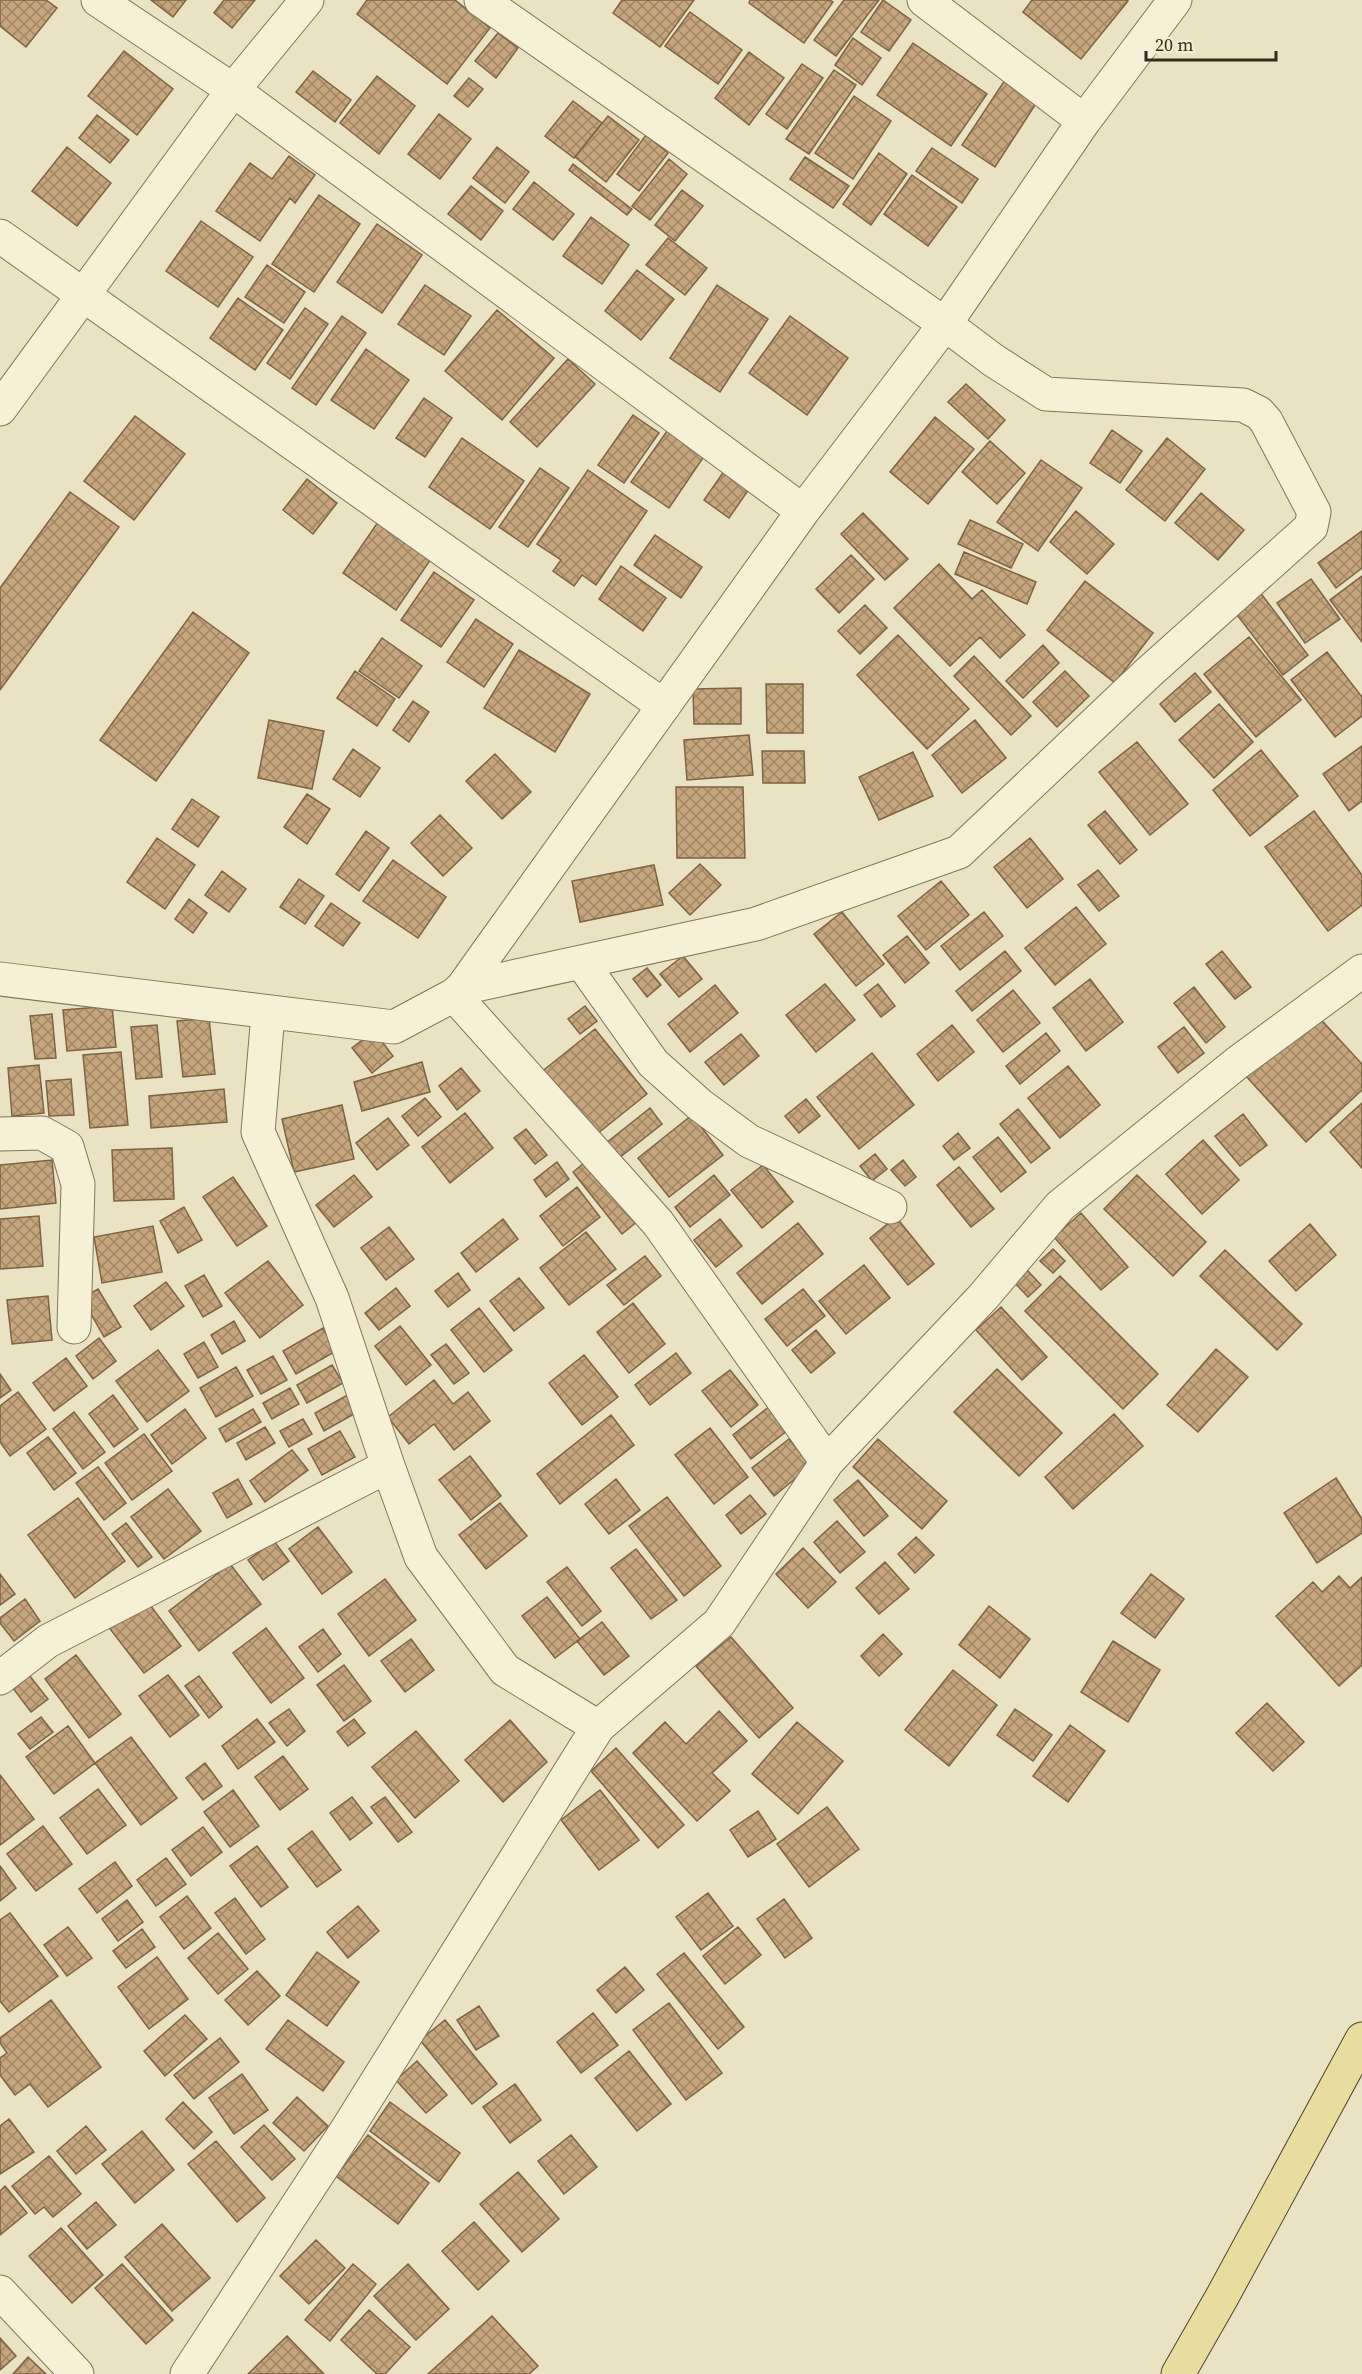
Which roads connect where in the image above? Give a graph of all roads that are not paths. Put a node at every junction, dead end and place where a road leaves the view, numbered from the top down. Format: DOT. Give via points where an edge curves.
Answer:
graph roads {
  1 [pos="98,0"];
  2 [pos="307,0"];
  3 [pos="481,0"];
  4 [pos="924,0"];
  5 [pos="1175,0"];
  6 [pos="233,90"];
  7 [pos="1084,121"];
  8 [pos="0,236"];
  9 [pos="83,295"];
  10 [pos="945,324"];
  11 [pos="0,409"];
  12 [pos="803,511"];
  13 [pos="663,706"];
  14 [pos="582,963"];
  15 [pos="1362,971"];
  16 [pos="0,979"];
  17 [pos="458,991"];
  18 [pos="268,1014"];
  19 [pos="0,1134"];
  20 [pos="890,1207"];
  21 [pos="74,1327"];
  22 [pos="826,1462"];
  23 [pos="388,1466"];
  24 [pos="0,1678"];
  25 [pos="598,1727"];
  26 [pos="1362,2039"];
  27 [pos="0,2292"];
  28 [pos="76,2374"];
  29 [pos="187,2374"];
  30 [pos="1178,2374"];
  1 -- 6 [label="street"];
  2 -- 6 [label="street"];
  3 -- 10 [label="street"];
  4 -- 7 [label="street"];
  5 -- 7 [label="street"];
  6 -- 9 [label="street"];
  6 -- 12 [label="street"];
  7 -- 10 [label="street"];
  8 -- 9 [label="street"];
  9 -- 11 [label="street"];
  9 -- 13 [label="street"];
  10 -- 12 [label="street"];
  10 -- 14 [label="street" via="1046,394 1243,405 1259,413 1309,498 1314,512 1311,527 1148,673 959,852 756,924"];
  12 -- 13 [label="street"];
  13 -- 17 [label="street"];
  14 -- 17 [label="street"];
  14 -- 20 [label="street" via="653,1063 700,1105 749,1141"];
  15 -- 22 [label="street" via="1237,1063 1060,1206 983,1297"];
  16 -- 18 [label="street"];
  17 -- 18 [label="street" via="394,1027"];
  17 -- 22 [label="street" via="658,1223"];
  18 -- 23 [label="street" via="258,1132 332,1298"];
  19 -- 21 [label="street" via="42,1133 67,1147 78,1184"];
  22 -- 25 [label="street" via="719,1623"];
  23 -- 24 [label="street" via="48,1641"];
  23 -- 25 [label="street" via="421,1557 505,1670"];
  25 -- 29 [label="street" via="346,2131"];
  26 -- 30 [label="main road"];
  27 -- 28 [label="street"];
}
